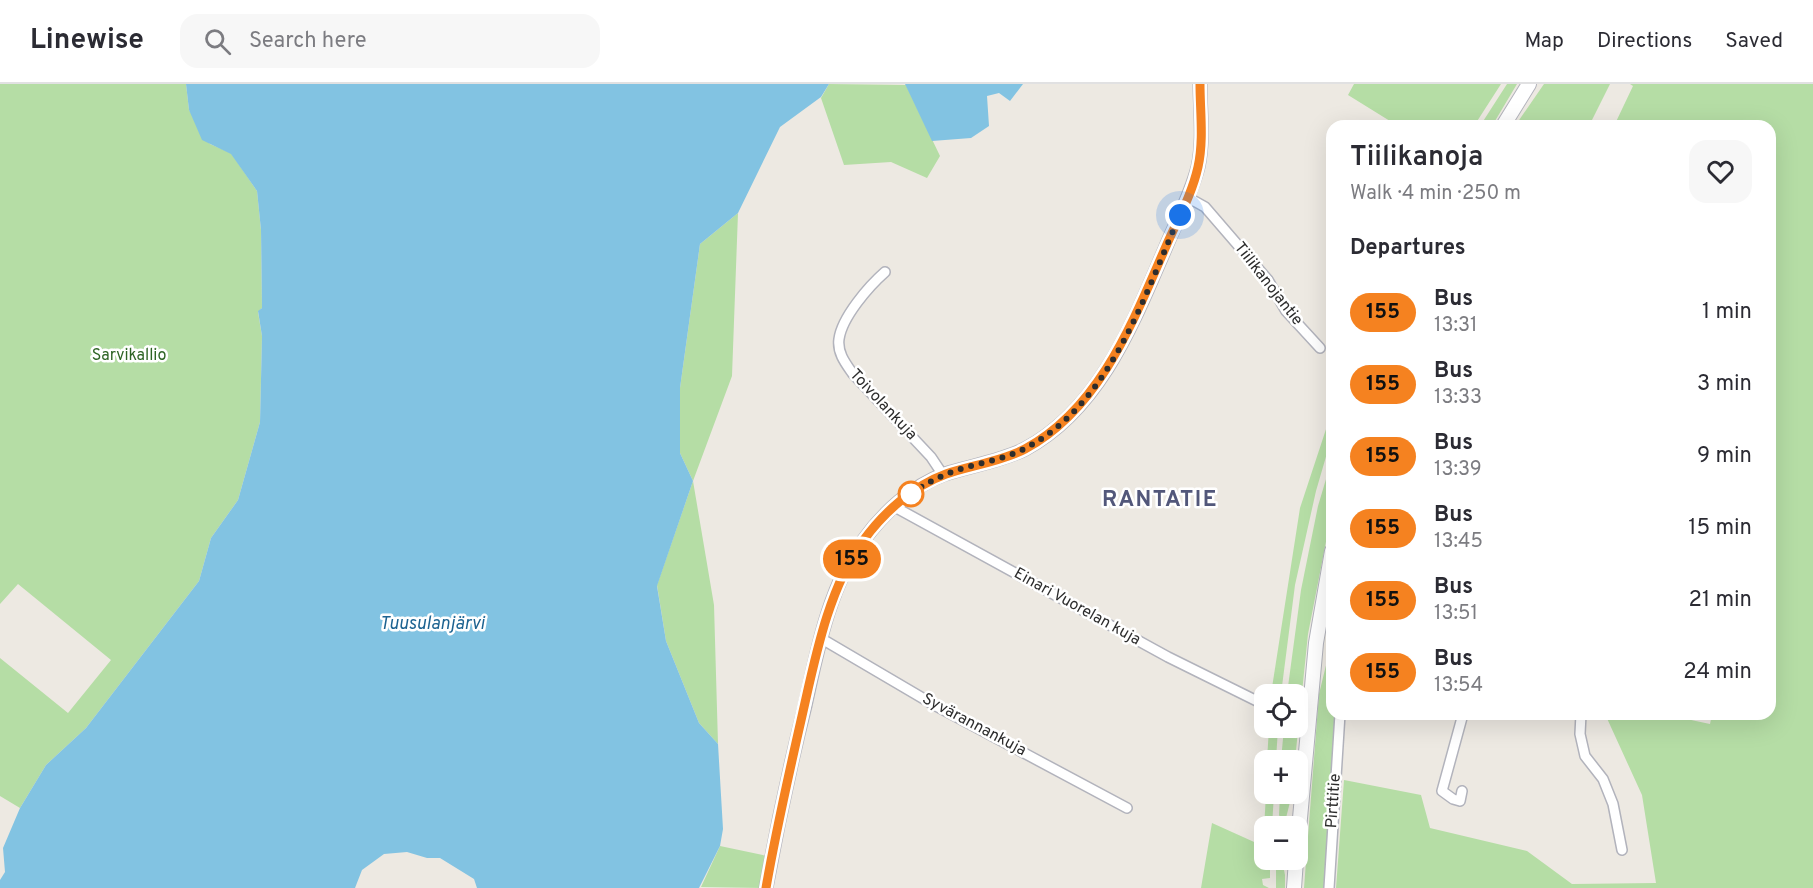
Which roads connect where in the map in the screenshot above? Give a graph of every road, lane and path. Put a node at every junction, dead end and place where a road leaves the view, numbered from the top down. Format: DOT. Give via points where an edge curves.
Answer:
graph roads {
  1 [pos="1200,84"];
  2 [pos="1529,84"];
  3 [pos="1507,120"];
  4 [pos="1187,197"];
  5 [pos="885,272"];
  6 [pos="1320,348"];
  7 [pos="943,475"];
  8 [pos="893,506"];
  9 [pos="1326,586"];
  10 [pos="822,639"];
  11 [pos="1254,700"];
  12 [pos="1340,720"];
  13 [pos="1461,720"];
  14 [pos="1581,720"];
  15 [pos="1462,791"];
  16 [pos="1127,808"];
  17 [pos="1300,816"];
  18 [pos="1622,850"];
  19 [pos="1295,870"];
  20 [pos="766,888"];
  21 [pos="1294,888"];
  22 [pos="1329,888"];
  1 -- 4 [label="street" via="1202,132 1198,167"];
  2 -- 3 [label="main road"];
  4 -- 6 [label="street, Tiilikanojantie" via="1205,207"];
  4 -- 7 [label="street" via="1143,300 1112,362 1090,392 1060,425 1023,450"];
  5 -- 7 [label="street, Toivolankuja" via="871,284 846,321 839,340 840,352 853,374 931,457"];
  7 -- 8 [label="street"];
  8 -- 10 [label="street" via="862,541 841,578"];
  8 -- 11 [label="street, Einari Vuorelan kuja" via="1168,657"];
  9 -- 17 [label="main road" via="1311,683"];
  10 -- 16 [label="street, Syvärannankuja" via="936,706"];
  10 -- 20 [label="street"];
  12 -- 22 [label="street, Pirttitie"];
  13 -- 15 [label="street" via="1442,791 1460,801"];
  14 -- 18 [label="street" via="1585,756 1603,779 1613,804"];
  19 -- 21 [label="main road"];
}
